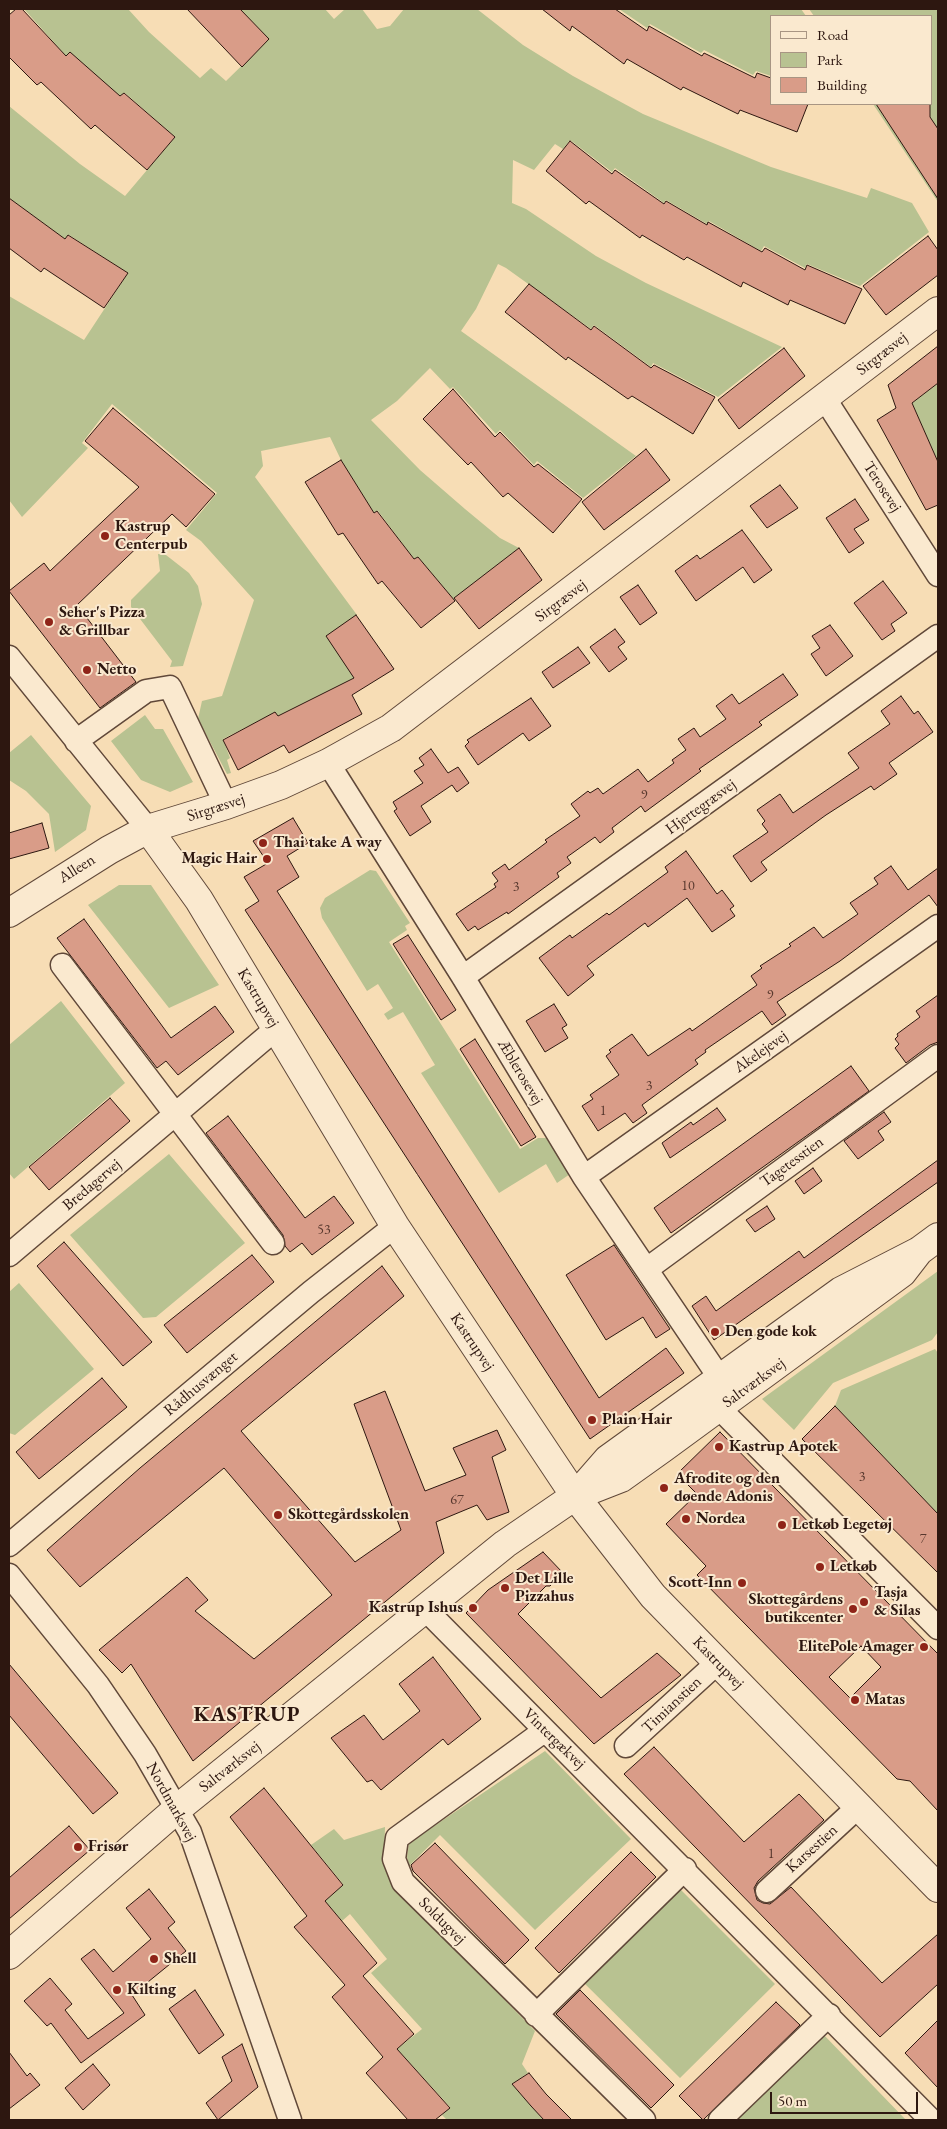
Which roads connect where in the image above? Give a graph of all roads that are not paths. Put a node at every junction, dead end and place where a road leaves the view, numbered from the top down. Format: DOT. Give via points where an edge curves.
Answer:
graph roads {
  1 [pos="938,311"];
  2 [pos="825,399"];
  3 [pos="938,575"];
  4 [pos="938,636"];
  5 [pos="9,657"];
  6 [pos="76,741"];
  7 [pos="328,763"];
  8 [pos="226,805"];
  9 [pos="148,829"];
  10 [pos="9,914"];
  11 [pos="938,926"];
  12 [pos="62,964"];
  13 [pos="463,978"];
  14 [pos="276,1028"];
  15 [pos="938,1056"];
  16 [pos="175,1115"];
  17 [pos="584,1177"];
  18 [pos="395,1226"];
  19 [pos="273,1243"];
  20 [pos="929,1244"];
  21 [pos="9,1255"];
  22 [pos="647,1269"];
  23 [pos="716,1390"];
  24 [pos="575,1496"];
  25 [pos="9,1545"];
  26 [pos="9,1575"];
  27 [pos="424,1608"];
  28 [pos="938,1628"];
  29 [pos="717,1663"];
  30 [pos="544,1731"];
  31 [pos="626,1746"];
  32 [pos="858,1807"];
  33 [pos="177,1809"];
  34 [pos="685,1869"];
  35 [pos="938,1888"];
  36 [pos="767,1891"];
  37 [pos="11,1950"];
  38 [pos="536,2015"];
  39 [pos="828,2015"];
  40 [pos="290,2120"];
  41 [pos="644,2120"];
  42 [pos="720,2120"];
  43 [pos="931,2120"];
  1 -- 2 [label="street, Sirgræsvej"];
  2 -- 3 [label="street, Terosevej"];
  2 -- 7 [label="street, Sirgræsvej" via="456,681 391,728"];
  4 -- 13 [label="street, Hjertegræsvej"];
  5 -- 6 [label="street, Kastrupvej"];
  6 -- 8 [label="street" via="146,691 170,687"];
  6 -- 9 [label="street, Kastrupvej"];
  7 -- 8 [label="street, Sirgræsvej"];
  7 -- 13 [label="street, Æblerosevej"];
  8 -- 9 [label="street, Sirgræsvej"];
  9 -- 10 [label="street, Alleen"];
  9 -- 14 [label="street, Kastrupvej" via="199,900"];
  11 -- 17 [label="street, Akelejevej"];
  12 -- 16 [label="street"];
  13 -- 17 [label="street, Æblerosevej"];
  14 -- 16 [label="street, Bredagervej"];
  14 -- 18 [label="street, Kastrupvej"];
  15 -- 22 [label="street, Tagetesstien"];
  16 -- 19 [label="street"];
  16 -- 21 [label="street, Bredagervej"];
  17 -- 22 [label="street, Æblerosevej"];
  18 -- 24 [label="street, Kastrupvej"];
  18 -- 25 [label="street, Rådhusvænget" via="311,1292"];
  20 -- 23 [label="street, Saltværksvej" via="902,1273"];
  22 -- 23 [label="street, Æblerosevej"];
  23 -- 24 [label="street, Saltværksvej" via="621,1478"];
  23 -- 28 [label="street, Æblerosevej"];
  24 -- 27 [label="street, Saltværksvej" via="505,1544"];
  24 -- 29 [label="street, Kastrupvej" via="653,1596"];
  26 -- 33 [label="street, Nordmarksvej" via="98,1685 145,1754"];
  27 -- 30 [label="street, Vintergækvej"];
  27 -- 33 [label="street, Saltværksvej"];
  29 -- 31 [label="street, Timianstien"];
  29 -- 32 [label="street, Kastrupvej"];
  30 -- 34 [label="street, Vintergækvej"];
  30 -- 38 [label="street, Soldugvej" via="397,1838 394,1859 403,1882"];
  32 -- 35 [label="street, Kastrupvej"];
  32 -- 36 [label="street, Karsestien"];
  33 -- 37 [label="street, Saltværksvej"];
  33 -- 40 [label="street, Nordmarksvej" via="190,1832"];
  34 -- 38 [label="street"];
  34 -- 39 [label="street, Vintergækvej"];
  38 -- 41 [label="street, Soldugvej"];
  39 -- 42 [label="street"];
  39 -- 43 [label="street, Vintergækvej"];
}
